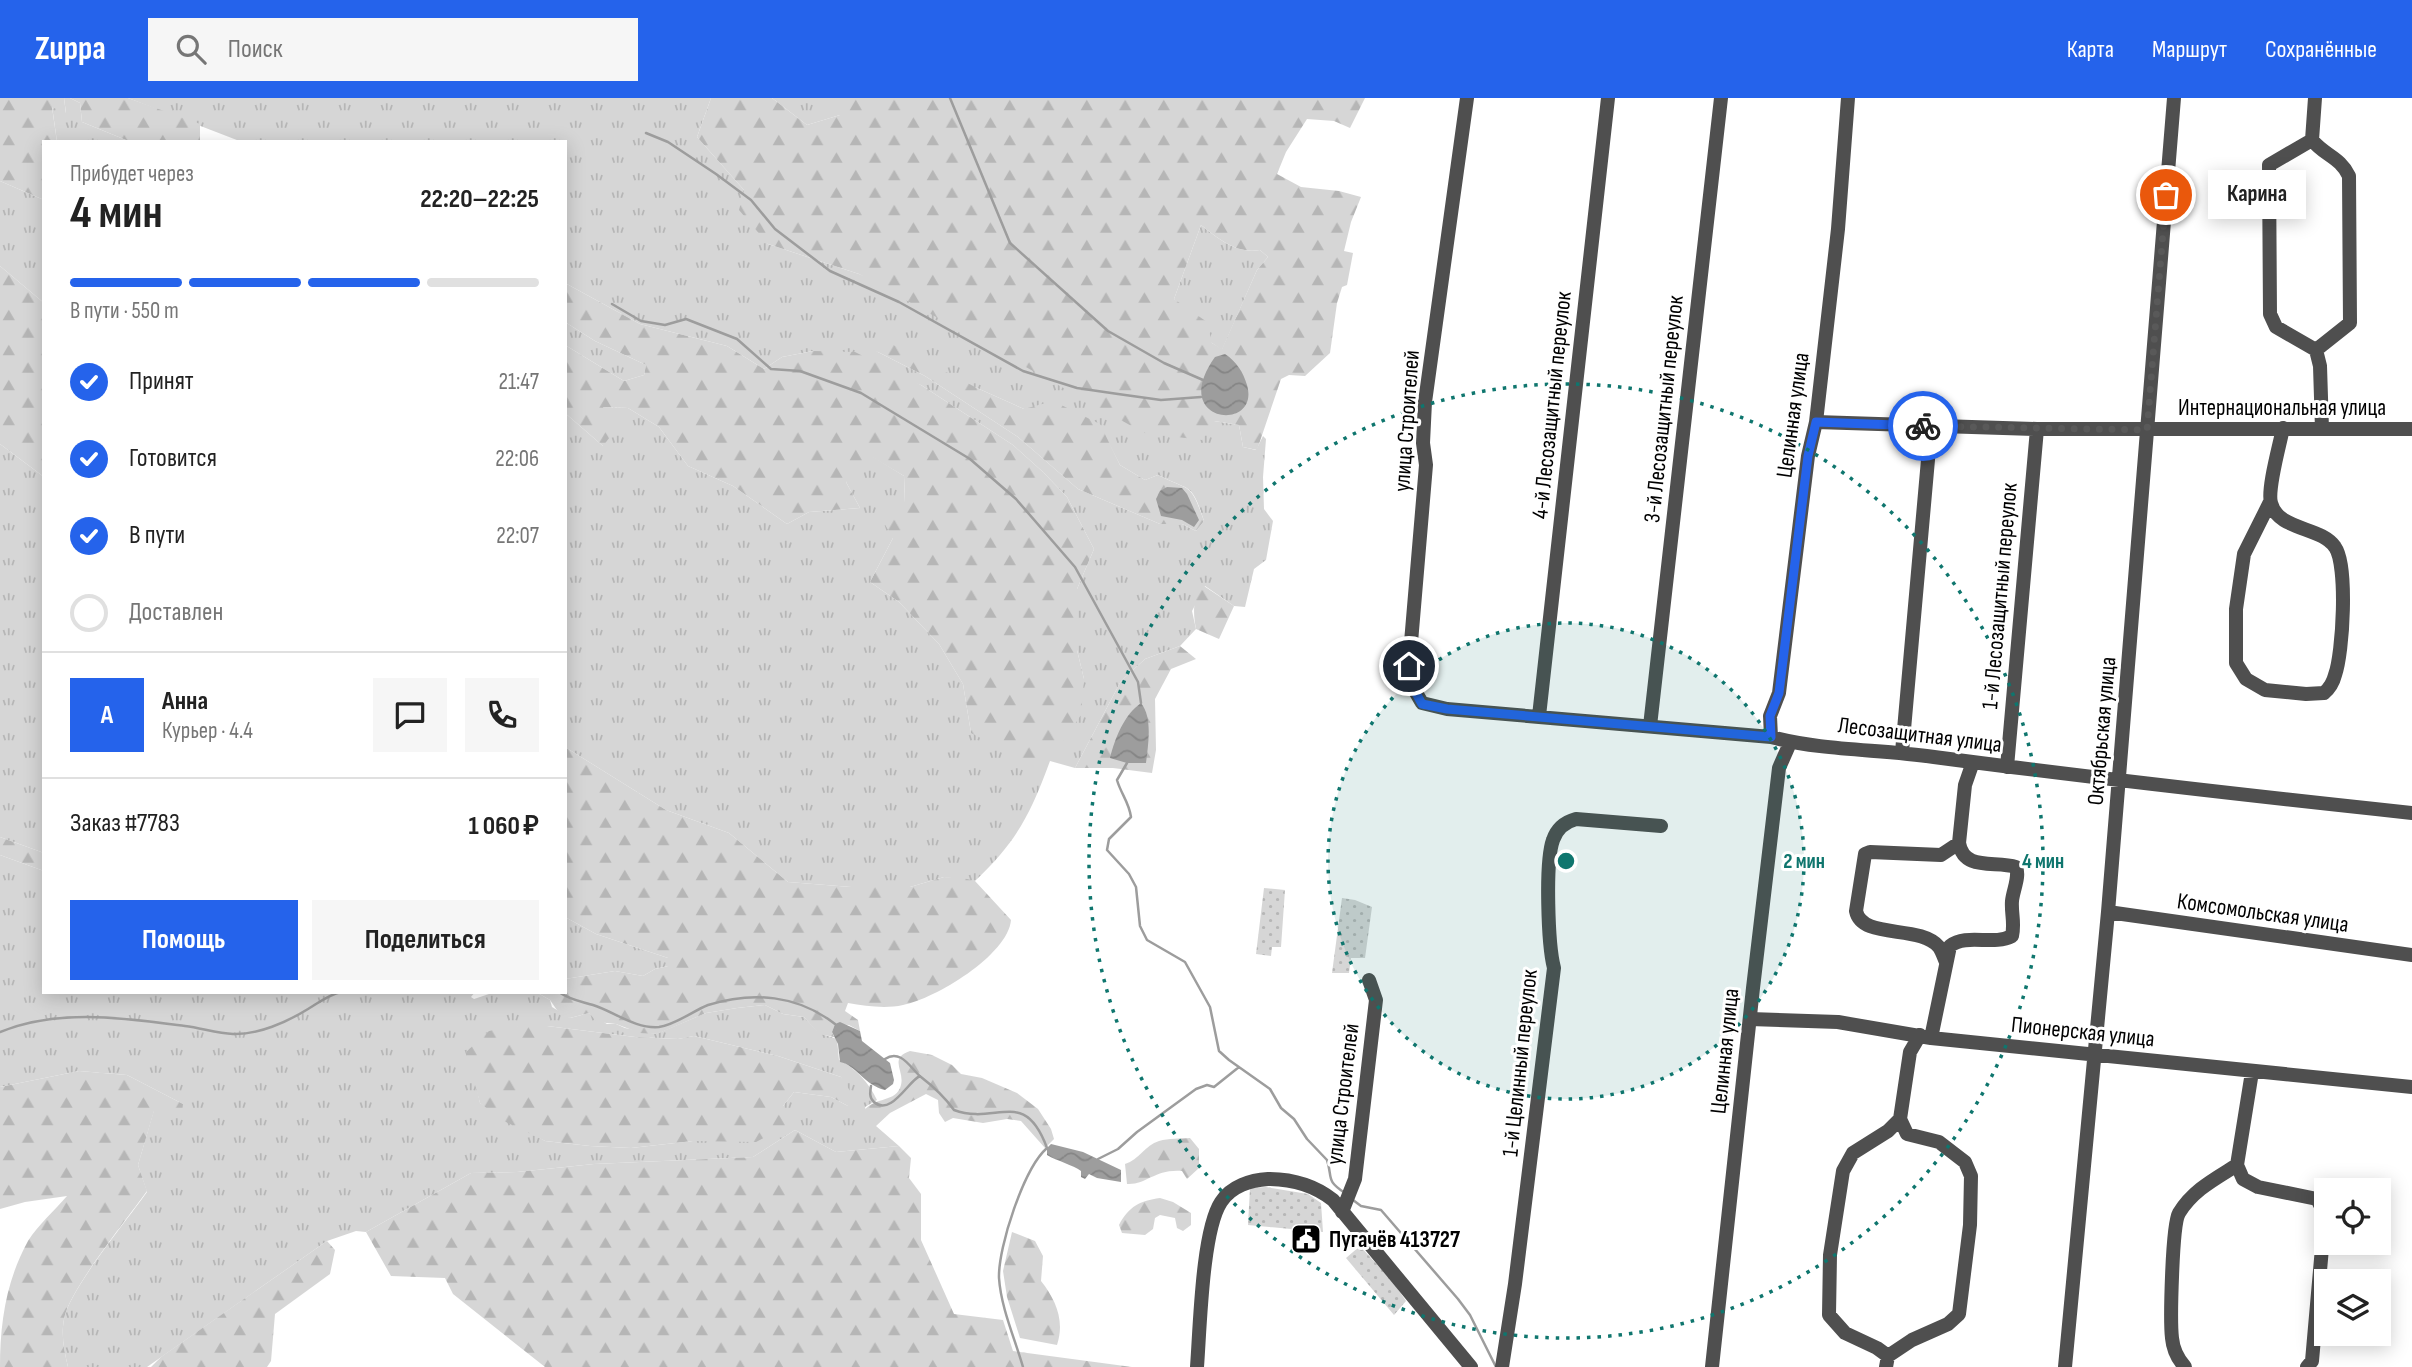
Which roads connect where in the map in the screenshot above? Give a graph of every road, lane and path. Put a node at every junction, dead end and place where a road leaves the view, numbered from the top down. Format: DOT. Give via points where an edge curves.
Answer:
graph roads {
  1 [pos="1467,98"];
  2 [pos="1608,98"];
  3 [pos="1721,98"];
  4 [pos="1848,98"];
  5 [pos="2174,98"];
  6 [pos="2315,98"];
  7 [pos="2312,140"];
  8 [pos="2316,351"];
  9 [pos="1816,422"];
  10 [pos="1931,426"];
  11 [pos="2283,428"];
  12 [pos="2037,429"];
  13 [pos="2322,429"];
  14 [pos="2412,429"];
  15 [pos="2147,430"];
  16 [pos="2270,502"];
  17 [pos="1422,704"];
  18 [pos="1539,716"];
  19 [pos="1650,726"];
  20 [pos="1771,737"];
  21 [pos="1790,743"];
  22 [pos="1902,752"];
  23 [pos="1973,762"];
  24 [pos="2007,767"];
  25 [pos="2120,780"];
  26 [pos="2412,813"];
  27 [pos="1661,826"];
  28 [pos="1959,843"];
  29 [pos="2108,912"];
  30 [pos="2412,955"];
  31 [pos="1946,962"];
  32 [pos="1369,980"];
  33 [pos="1750,1019"];
  34 [pos="1926,1037"];
  35 [pos="2094,1054"];
  36 [pos="2252,1072"];
  37 [pos="2412,1087"];
  38 [pos="1900,1119"];
  39 [pos="2237,1165"];
  40 [pos="1342,1212"];
  41 [pos="1887,1362"];
  42 [pos="1197,1367"];
  43 [pos="1471,1367"];
  44 [pos="1502,1367"];
  45 [pos="1713,1367"];
  46 [pos="2065,1367"];
  47 [pos="2185,1367"];
  48 [pos="2307,1367"];
  1 -- 17 [label="street, улица Строителей" via="1425,402 1426,465 1409,666 1411,684"];
  2 -- 18 [label="street, 4-й Лесозащитный переулок"];
  3 -- 19 [label="street, 3-й Лесозащитный переулок"];
  4 -- 9 [label="street, Целинная улица"];
  5 -- 15 [label="street, Октябрьская улица"];
  6 -- 7 [label="street"];
  7 -- 8 [label="street" via="2343,163 2349,176 2350,323"];
  7 -- 8 [label="street" via="2269,165 2270,314 2276,327"];
  8 -- 13 [label="street"];
  9 -- 10 [label="street, Интернациональная улица"];
  9 -- 20 [label="street, Целинная улица" via="1779,693 1770,716"];
  10 -- 12 [label="street, Интернациональная улица"];
  10 -- 22 [label="street"];
  11 -- 13 [label="street, Интернациональная улица"];
  11 -- 15 [label="street, Интернациональная улица"];
  11 -- 16 [label="street"];
  12 -- 15 [label="street, Интернациональная улица"];
  12 -- 24 [label="street, 1-й Лесозащитный переулок"];
  13 -- 14 [label="street, Интернациональная улица"];
  15 -- 25 [label="street, Октябрьская улица"];
  16 -- 16 [label="street" via="2244,554 2235,609 2236,663 2246,679 2265,691 2324,693 2336,673 2342,628 2342,559 2334,545 2289,522"];
  17 -- 18 [label="street, Лесозащитная улица"];
  18 -- 19 [label="street, Лесозащитная улица"];
  19 -- 20 [label="street, Лесозащитная улица"];
  20 -- 21 [label="street, Лесозащитная улица"];
  21 -- 22 [label="street, Лесозащитная улица"];
  21 -- 33 [label="street, Целинная улица" via="1779,768"];
  22 -- 23 [label="street, Лесозащитная улица"];
  23 -- 24 [label="street, Лесозащитная улица"];
  23 -- 28 [label="street" via="1965,785"];
  24 -- 25 [label="street, Лесозащитная улица"];
  25 -- 26 [label="street, Лесозащитная улица"];
  25 -- 29 [label="street, Октябрьская улица"];
  27 -- 44 [label="street, 1-й Целинный переулок" via="1576,819 1559,829 1552,842 1549,899 1554,968"];
  28 -- 31 [label="street" via="1967,859 2016,867 2014,925 2012,936 2004,940 1957,941 1950,946"];
  28 -- 31 [label="street" via="1941,855 1865,854 1856,911 1857,919 1866,926 1920,936 1938,946"];
  29 -- 30 [label="street, Комсомольская улица"];
  29 -- 35 [label="street, Октябрьская улица"];
  31 -- 34 [label="street"];
  32 -- 40 [label="street, улица Строителей" via="1376,1000 1355,1179"];
  33 -- 34 [label="street, Пионерская улица" via="1838,1022"];
  33 -- 45 [label="street, Целинная улица"];
  34 -- 35 [label="street, Пионерская улица"];
  34 -- 38 [label="street" via="1910,1052"];
  35 -- 36 [label="street, Пионерская улица"];
  35 -- 46 [label="street, Октябрьская улица"];
  36 -- 37 [label="street, Пионерская улица"];
  36 -- 39 [label="street"];
  38 -- 41 [label="street" via="1853,1153 1843,1171 1830,1255 1829,1315 1845,1333 1877,1348"];
  38 -- 41 [label="street" via="1907,1134 1939,1142 1965,1162 1971,1176 1970,1225 1959,1314 1912,1340"];
  39 -- 47 [label="street" via="2194,1192 2177,1216 2170,1312 2177,1359"];
  39 -- 48 [label="street" via="2243,1179 2316,1199 2325,1214 2312,1361"];
  40 -- 42 [label="street" via="1321,1191 1276,1179 1255,1180 1222,1199 1208,1238"];
  40 -- 43 [label="street"];
}
